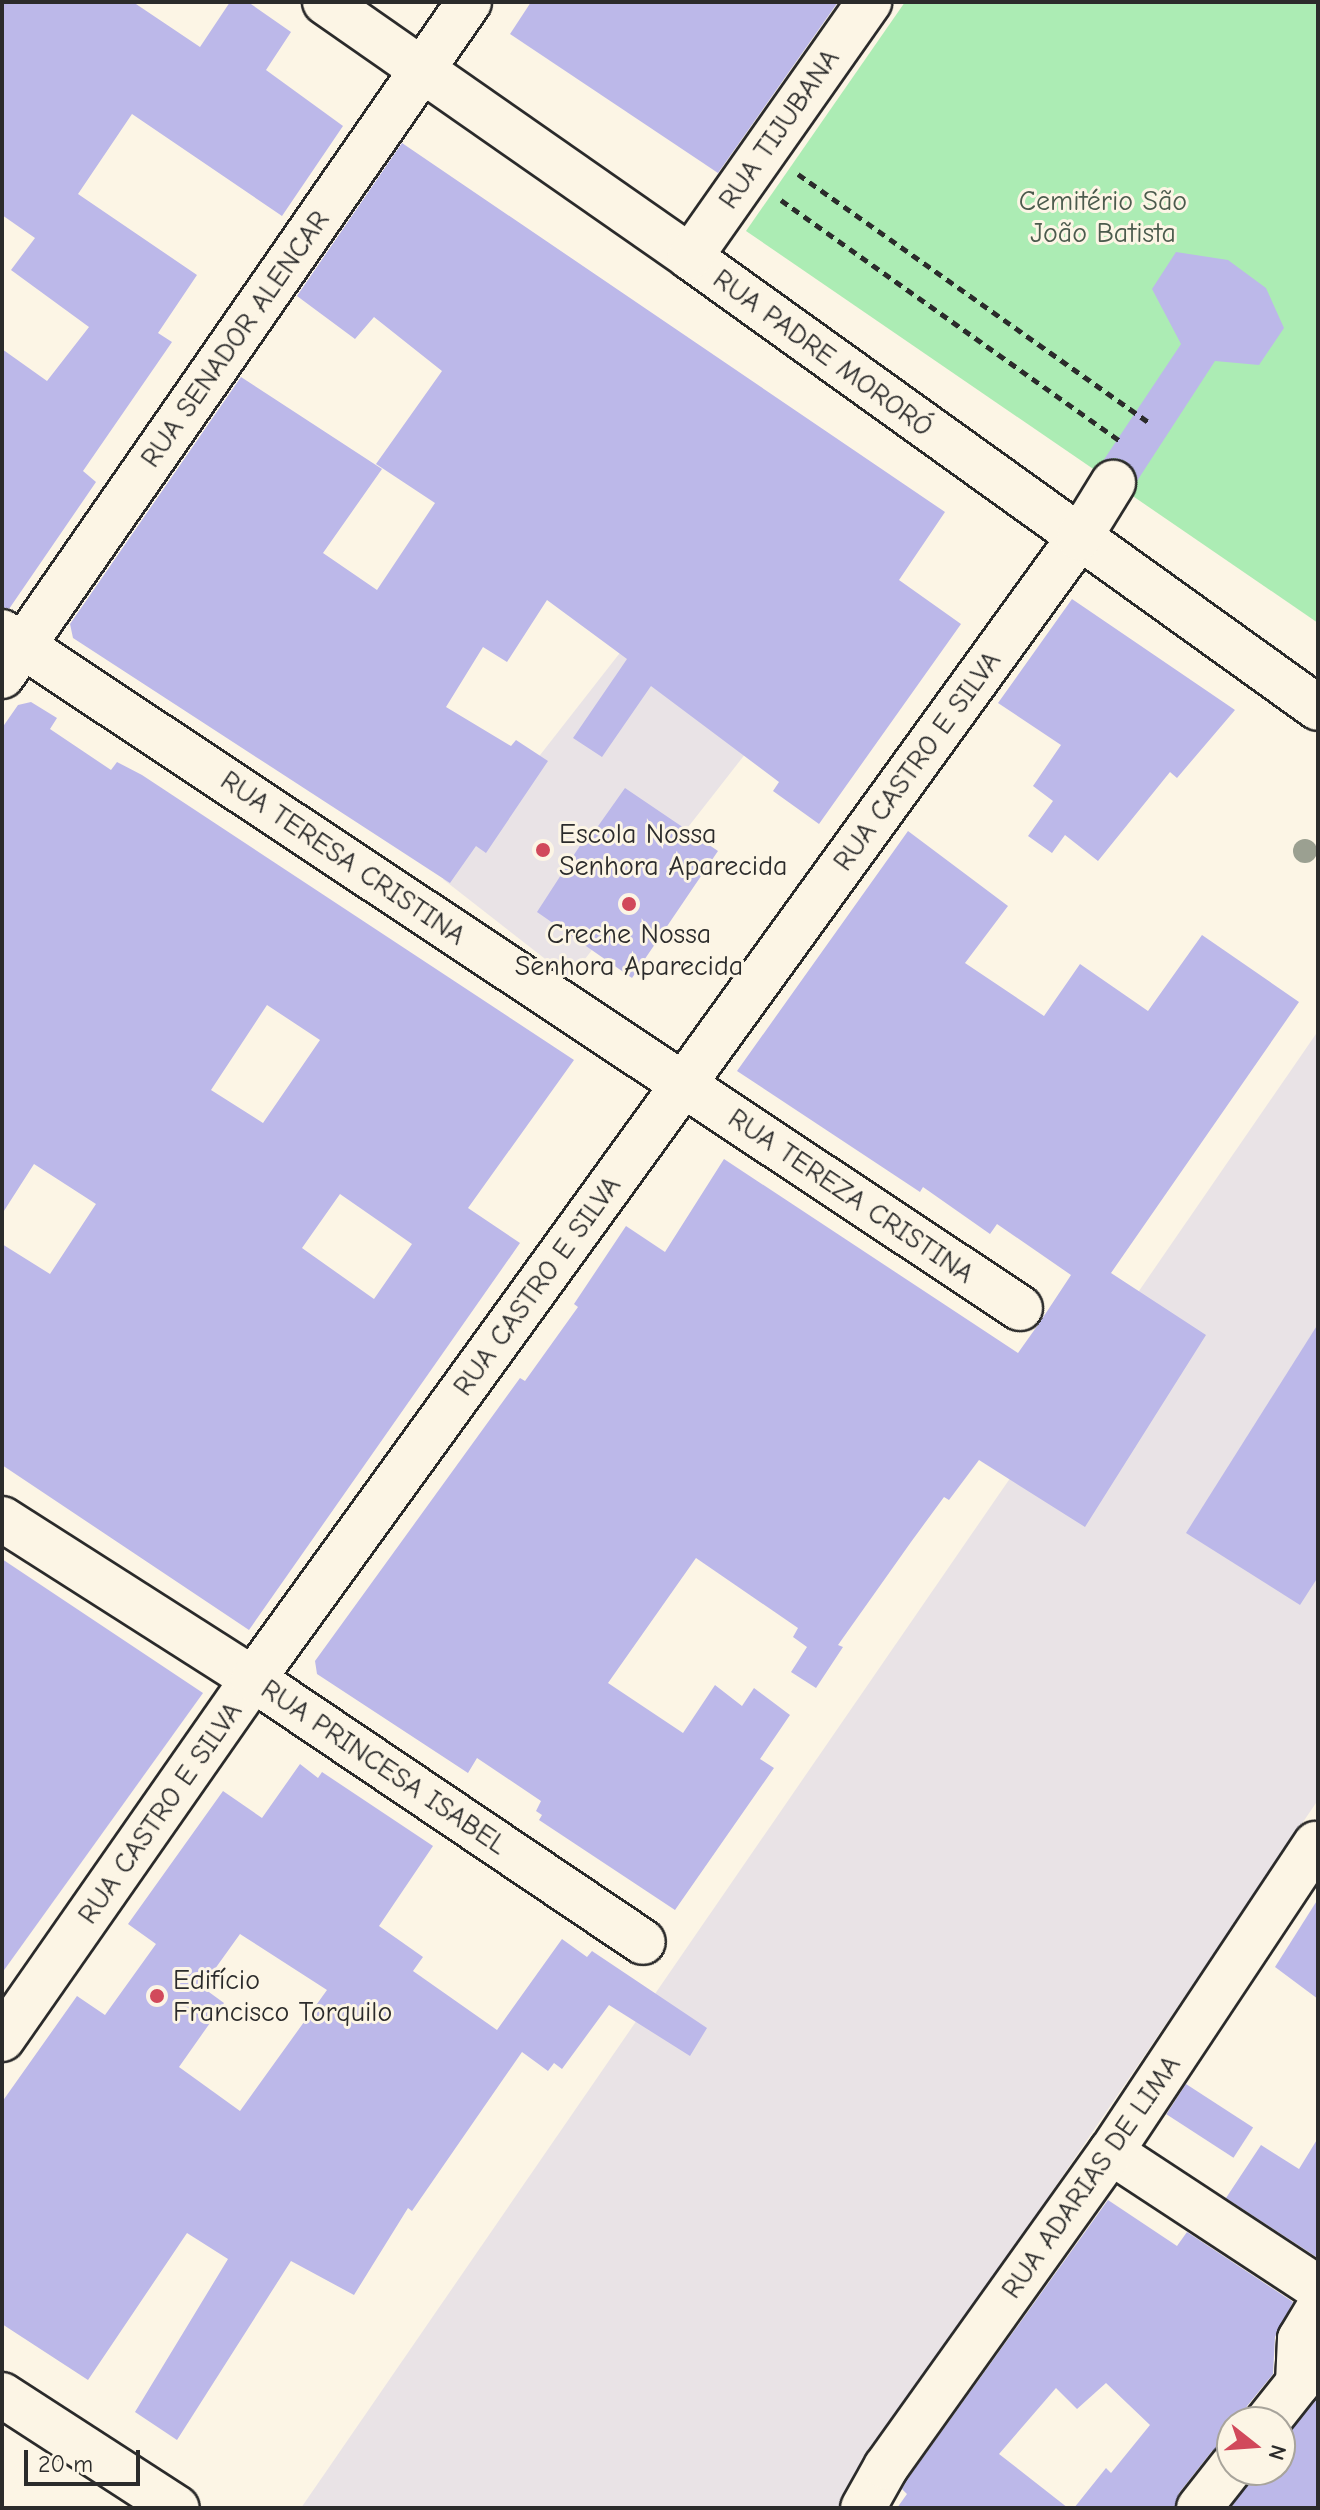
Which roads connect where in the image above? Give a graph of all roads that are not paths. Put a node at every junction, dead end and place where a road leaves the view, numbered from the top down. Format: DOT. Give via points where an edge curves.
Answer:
graph roads {
  1 [pos="325,2"];
  2 [pos="469,2"];
  3 [pos="869,2"];
  4 [pos="423,68"];
  5 [pos="690,257"];
  6 [pos="1122,466"];
  7 [pos="1079,538"];
  8 [pos="9,652"];
  9 [pos="1318,708"];
  10 [pos="683,1083"];
  11 [pos="1020,1308"];
  12 [pos="2,1519"];
  13 [pos="253,1679"];
  14 [pos="1316,1844"];
  15 [pos="643,1942"];
  16 [pos="2,2039"];
  17 [pos="1111,2152"];
  18 [pos="1318,2288"];
  19 [pos="1318,2309"];
  20 [pos="1308,2390"];
  21 [pos="2,2395"];
  22 [pos="1288,2406"];
  23 [pos="1216,2486"];
  24 [pos="177,2508"];
  25 [pos="863,2508"];
  26 [pos="1199,2508"];
  1 -- 4 [label="street, RUA PADRE MORORÓ"];
  2 -- 4 [label="street, RUA SENADOR ALENCAR"];
  3 -- 5 [label="street, RUA TIJUBANA"];
  4 -- 5 [label="street, RUA PADRE MORORÓ"];
  4 -- 8 [label="street, RUA SENADOR ALENCAR"];
  5 -- 7 [label="street, RUA PADRE MORORÓ"];
  6 -- 7 [label="street, RUA CASTRO E SILVA"];
  7 -- 9 [label="street, RUA PADRE MORORÓ"];
  7 -- 10 [label="street, RUA CASTRO E SILVA"];
  8 -- 10 [label="street, RUA TERESA CRISTINA"];
  10 -- 11 [label="street, RUA TEREZA CRISTINA"];
  10 -- 13 [label="street, RUA CASTRO E SILVA"];
  12 -- 13 [label="street, RUA PRINCESA ISABEL"];
  13 -- 15 [label="street, RUA PRINCESA ISABEL"];
  13 -- 16 [label="street, RUA CASTRO E SILVA"];
  14 -- 17 [label="street, RUA ADARIAS DE LIMA"];
  17 -- 18 [label="street"];
  17 -- 25 [label="street, RUA ADARIAS DE LIMA" via="886,2467"];
  19 -- 20 [label="street" via="1300,2339"];
  20 -- 22 [label="street"];
  21 -- 24 [label="street"];
  23 -- 26 [label="street"];
}
